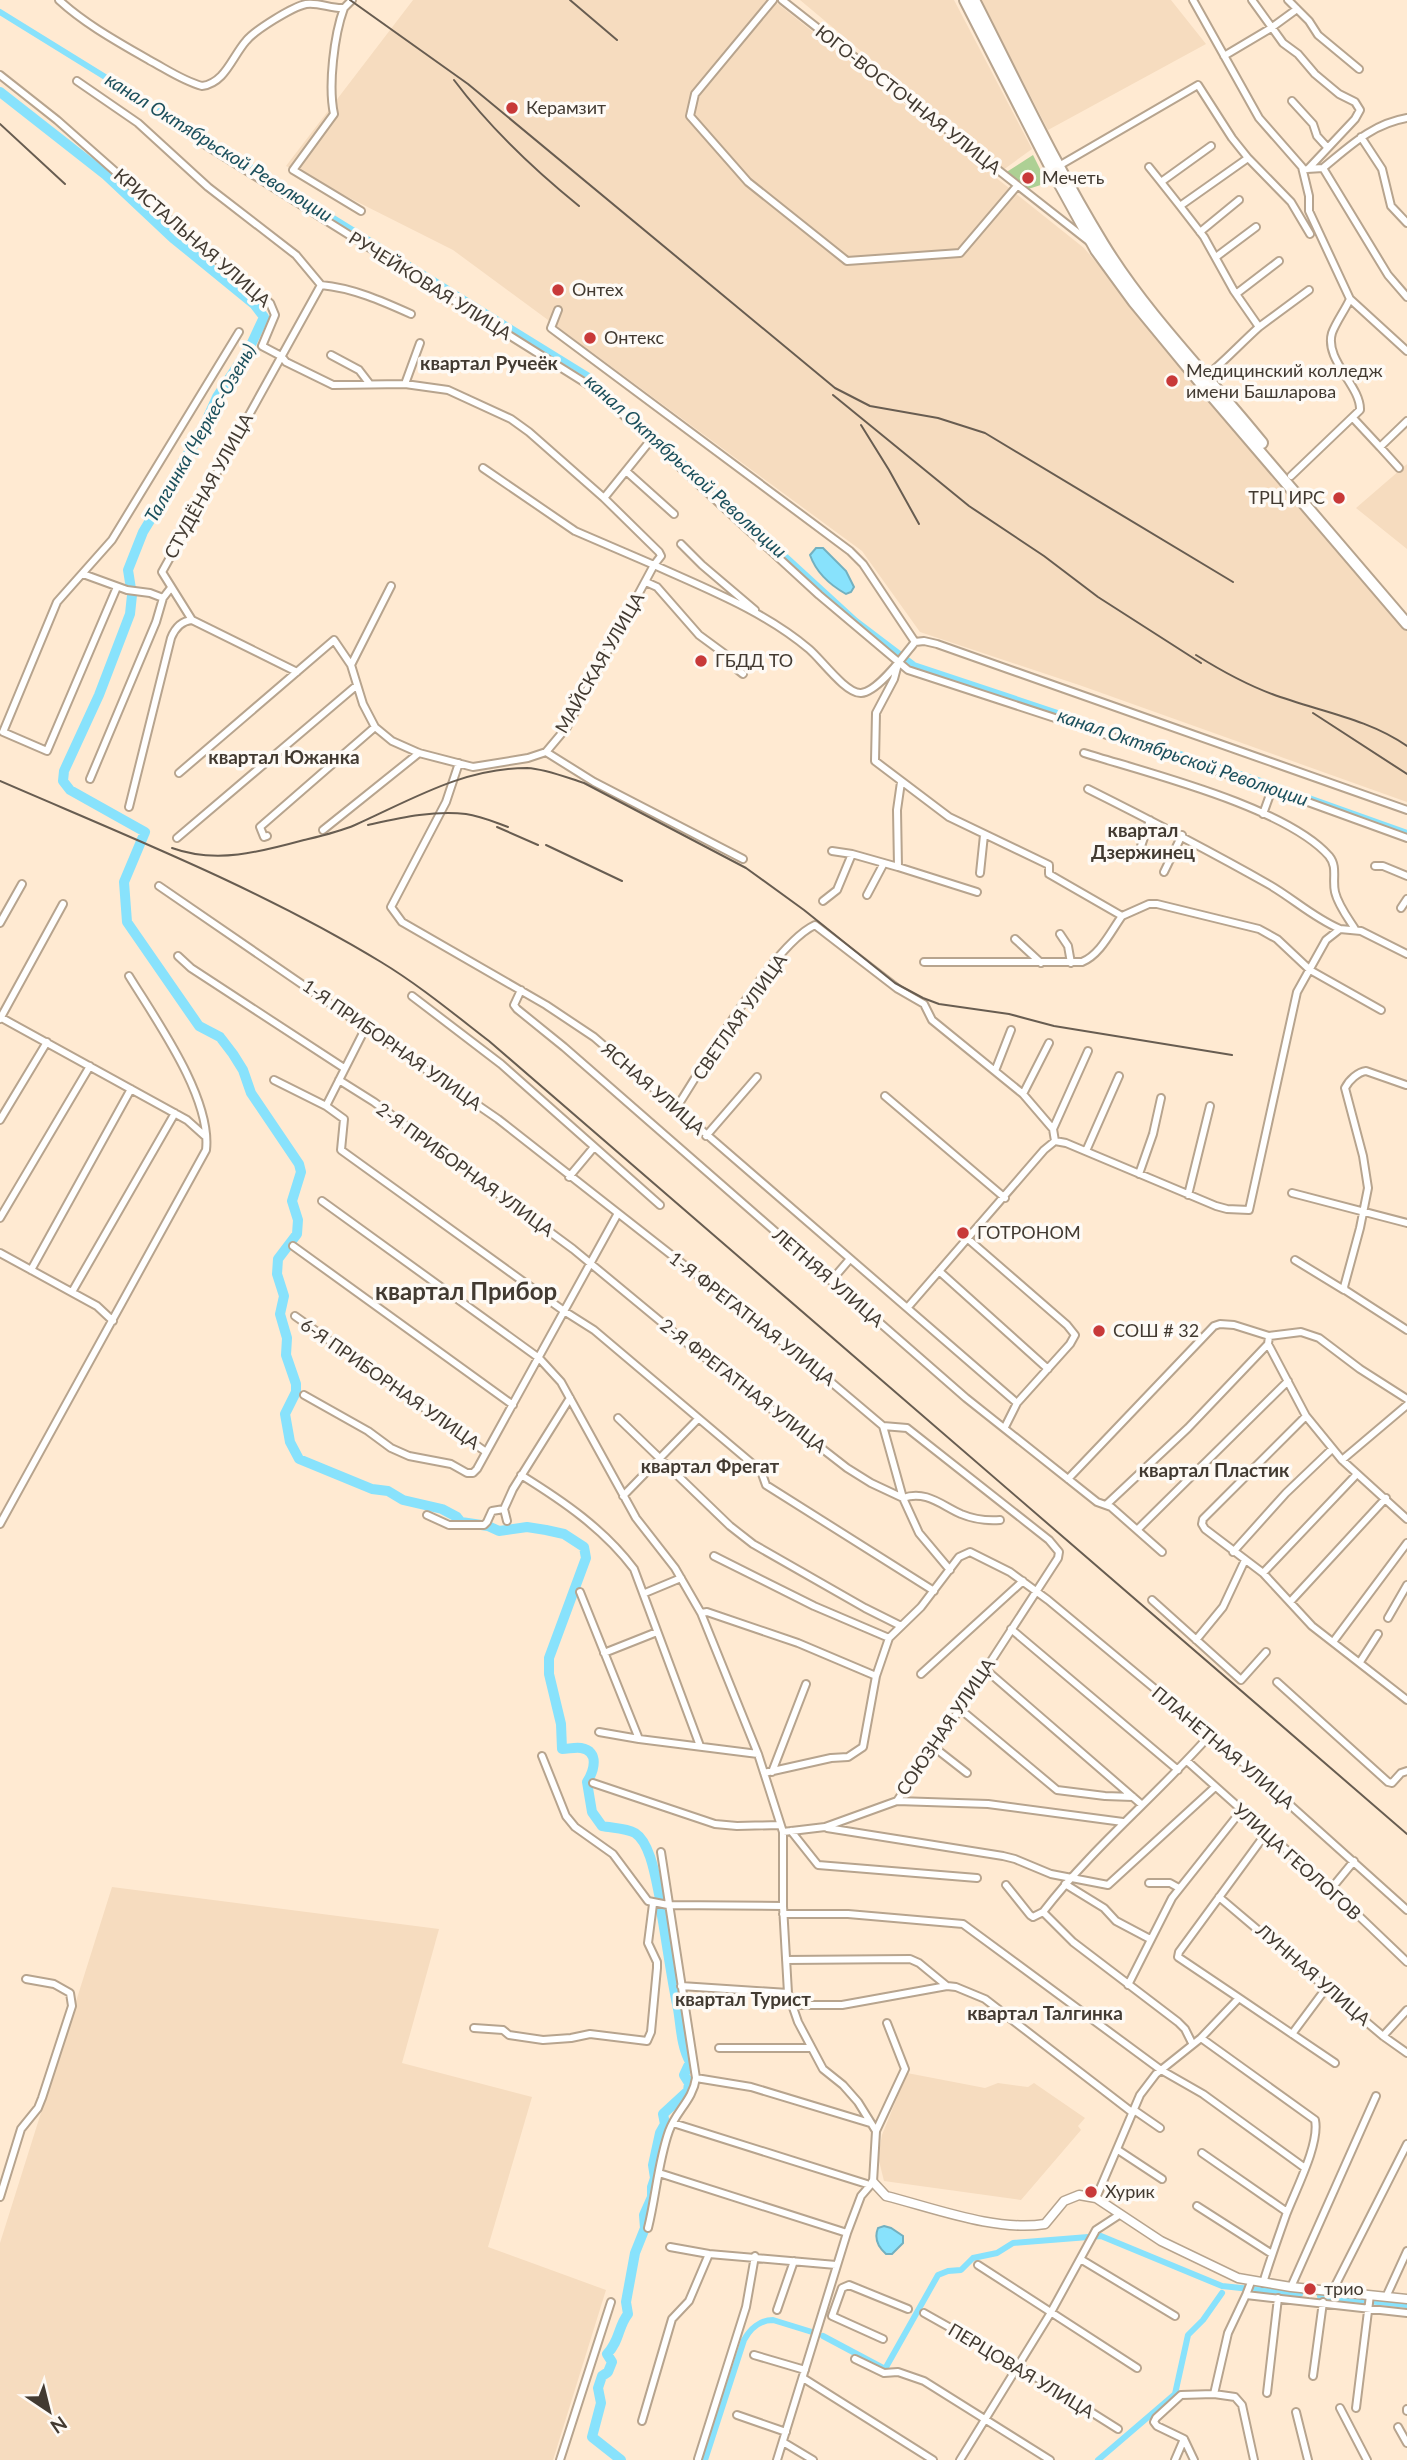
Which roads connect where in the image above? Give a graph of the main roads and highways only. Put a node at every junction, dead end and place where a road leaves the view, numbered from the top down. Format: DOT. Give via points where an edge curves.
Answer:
graph roads {
  1 [pos="965,0"];
  2 [pos="974,0"];
  3 [pos="1055,167"];
  4 [pos="1289,477"];
  5 [pos="1407,613"];
  6 [pos="1407,624"];
  1 -- 3 [label="main road"];
  2 -- 3 [label="main road"];
  3 -- 4 [label="main road" via="1134,302"];
  4 -- 5 [label="main road"];
  4 -- 6 [label="main road"];
}
